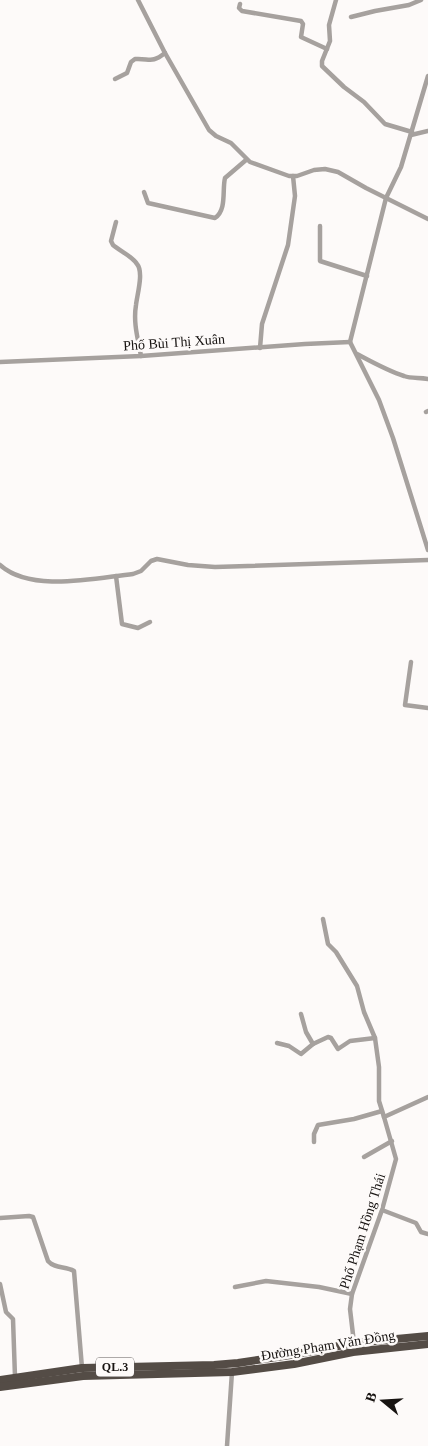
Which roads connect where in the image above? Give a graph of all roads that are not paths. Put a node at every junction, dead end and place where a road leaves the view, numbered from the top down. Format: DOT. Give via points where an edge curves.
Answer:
graph roads {
  1 [pos="138,0"];
  2 [pos="336,0"];
  3 [pos="421,0"];
  4 [pos="240,4"];
  5 [pos="351,17"];
  6 [pos="327,49"];
  7 [pos="164,53"];
  8 [pos="428,76"];
  9 [pos="115,79"];
  10 [pos="428,131"];
  11 [pos="412,134"];
  12 [pos="246,160"];
  13 [pos="293,176"];
  14 [pos="144,192"];
  15 [pos="386,198"];
  16 [pos="428,219"];
  17 [pos="116,222"];
  18 [pos="320,226"];
  19 [pos="366,276"];
  20 [pos="350,342"];
  21 [pos="260,348"];
  22 [pos="356,354"];
  23 [pos="141,356"];
  24 [pos="0,362"];
  25 [pos="428,380"];
  26 [pos="428,550"];
  27 [pos="428,560"];
  28 [pos="0,565"];
  29 [pos="116,576"];
  30 [pos="150,622"];
  31 [pos="412,662"];
  32 [pos="428,708"];
  33 [pos="324,919"];
  34 [pos="301,1014"];
  35 [pos="374,1038"];
  36 [pos="277,1043"];
  37 [pos="313,1044"];
  38 [pos="428,1097"];
  39 [pos="382,1111"];
  40 [pos="384,1117"];
  41 [pos="314,1142"];
  42 [pos="392,1142"];
  43 [pos="364,1157"];
  44 [pos="382,1210"];
  45 [pos="0,1218"];
  46 [pos="428,1234"];
  47 [pos="0,1284"];
  48 [pos="235,1287"];
  49 [pos="352,1294"];
  50 [pos="428,1336"];
  51 [pos="354,1342"];
  52 [pos="428,1344"];
  53 [pos="329,1347"];
  54 [pos="331,1356"];
  55 [pos="82,1368"];
  56 [pos="232,1372"];
  57 [pos="15,1377"];
  58 [pos="0,1380"];
  59 [pos="0,1387"];
  60 [pos="227,1446"];
  1 -- 7 [label="street"];
  2 -- 6 [label="street"];
  3 -- 5 [label="street"];
  4 -- 6 [label="street" via="242,11 301,20 301,37"];
  6 -- 11 [label="street" via="322,66 386,124"];
  7 -- 9 [label="street" via="156,60 135,59 127,73"];
  7 -- 12 [label="street" via="210,130 231,143"];
  8 -- 11 [label="street"];
  10 -- 11 [label="street"];
  11 -- 15 [label="street"];
  12 -- 13 [label="street"];
  12 -- 14 [label="street" via="225,178 223,202 215,218 152,205"];
  13 -- 15 [label="street" via="314,170 332,170"];
  13 -- 21 [label="street" via="295,196 288,245 262,324"];
  15 -- 16 [label="street"];
  15 -- 19 [label="street"];
  17 -- 23 [label="street" via="111,241 113,245 140,268 135,321"];
  18 -- 19 [label="street" via="320,261"];
  19 -- 20 [label="street"];
  20 -- 21 [label="street, Phố Bùi Thị Xuân"];
  20 -- 22 [label="street"];
  21 -- 23 [label="street, Phố Bùi Thị Xuân"];
  22 -- 25 [label="street" via="406,377"];
  22 -- 26 [label="street" via="379,400 393,438"];
  23 -- 24 [label="street, Phố Bùi Thị Xuân"];
  27 -- 29 [label="street" via="215,567 156,559 138,573"];
  28 -- 29 [label="street" via="16,575 47,582"];
  29 -- 30 [label="street" via="122,624 138,628"];
  31 -- 32 [label="street" via="405,705"];
  33 -- 35 [label="street, Phố Phạm Hồng Thái" via="328,944 357,986"];
  34 -- 37 [label="street"];
  35 -- 37 [label="street" via="353,1040 338,1049 330,1037"];
  35 -- 39 [label="street, Phố Phạm Hồng Thái"];
  36 -- 37 [label="street" via="301,1054"];
  38 -- 40 [label="street"];
  39 -- 40 [label="street, Phố Phạm Hồng Thái"];
  39 -- 41 [label="street" via="354,1120 318,1125"];
  40 -- 42 [label="street, Phố Phạm Hồng Thái"];
  42 -- 43 [label="street"];
  42 -- 44 [label="street, Phố Phạm Hồng Thái" via="396,1159"];
  44 -- 46 [label="street" via="416,1223 421,1232"];
  44 -- 49 [label="street, Phố Phạm Hồng Thái"];
  45 -- 55 [label="street" via="33,1217 48,1261 53,1266 74,1271"];
  47 -- 57 [label="street" via="6,1312 12,1319"];
  48 -- 49 [label="street" via="266,1281"];
  49 -- 51 [label="street, Phố Phạm Hồng Thái" via="350,1310"];
  50 -- 51 [label="highway, Đường Phạm Văn Đồng / QL.3"];
  51 -- 53 [label="highway, Đường Phạm Văn Đồng / QL.3"];
  52 -- 54 [label="highway, Đường Phạm Văn Đồng / QL.3"];
  53 -- 54 [label="highway"];
  53 -- 55 [label="highway, Đường Phạm Văn Đồng / QL.3" via="232,1364"];
  54 -- 56 [label="highway, Đường Phạm Văn Đồng / QL.3"];
  55 -- 57 [label="highway, QL.3"];
  56 -- 59 [label="highway, QL.3" via="83,1376"];
  56 -- 60 [label="street"];
  57 -- 58 [label="highway, QL.3"];
}
